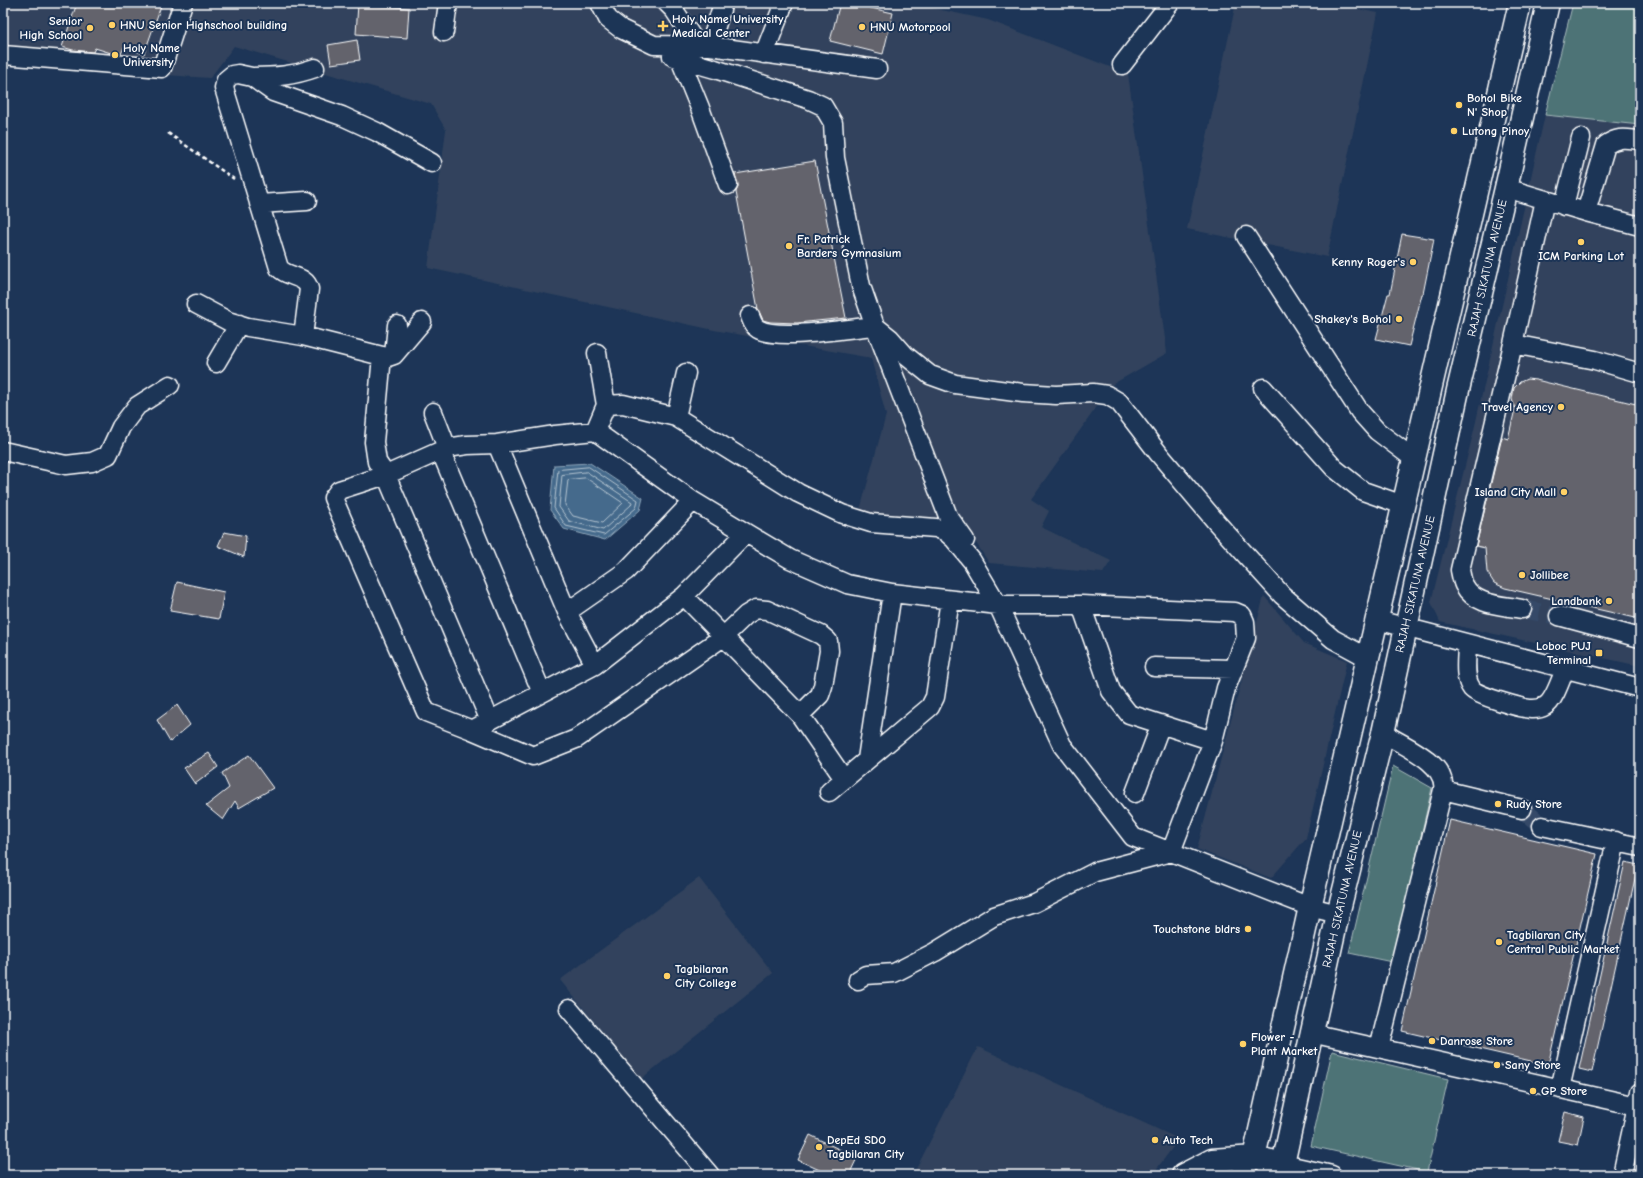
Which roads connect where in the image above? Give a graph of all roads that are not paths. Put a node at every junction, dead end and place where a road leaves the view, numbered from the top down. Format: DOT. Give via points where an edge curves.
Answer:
graph roads {
  1 [pos="183,3"];
  2 [pos="448,3"];
  3 [pos="600,3"];
  4 [pos="667,3"];
  5 [pos="723,3"];
  6 [pos="784,3"];
  7 [pos="1170,3"];
  8 [pos="1520,3"];
  9 [pos="1548,3"];
  10 [pos="444,32"];
  11 [pos="654,45"];
  12 [pos="704,46"];
  13 [pos="764,54"];
  14 [pos="3,55"];
  15 [pos="680,60"];
  16 [pos="1122,65"];
  17 [pos="315,68"];
  18 [pos="877,69"];
  19 [pos="252,77"];
  20 [pos="1499,96"];
  21 [pos="1526,100"];
  22 [pos="1581,138"];
  23 [pos="1640,140"];
  24 [pos="432,163"];
  25 [pos="728,185"];
  26 [pos="1506,188"];
  27 [pos="258,199"];
  28 [pos="1545,200"];
  29 [pos="307,201"];
  30 [pos="1564,206"];
  31 [pos="1586,212"];
  32 [pos="1640,226"];
  33 [pos="1246,236"];
  34 [pos="196,304"];
  35 [pos="750,316"];
  36 [pos="422,322"];
  37 [pos="238,324"];
  38 [pos="397,325"];
  39 [pos="875,326"];
  40 [pos="303,336"];
  41 [pos="1513,344"];
  42 [pos="597,353"];
  43 [pos="388,356"];
  44 [pos="216,363"];
  45 [pos="686,373"];
  46 [pos="1640,374"];
  47 [pos="170,385"];
  48 [pos="1263,388"];
  49 [pos="606,405"];
  50 [pos="434,412"];
  51 [pos="676,418"];
  52 [pos="596,431"];
  53 [pos="497,444"];
  54 [pos="444,450"];
  55 [pos="3,451"];
  56 [pos="1414,459"];
  57 [pos="386,475"];
  58 [pos="693,501"];
  59 [pos="1404,505"];
  60 [pos="746,533"];
  61 [pos="972,561"];
  62 [pos="892,593"];
  63 [pos="684,596"];
  64 [pos="950,600"];
  65 [pos="998,605"];
  66 [pos="1081,605"];
  67 [pos="1522,609"];
  68 [pos="567,612"];
  69 [pos="1559,616"];
  70 [pos="1377,620"];
  71 [pos="1406,628"];
  72 [pos="722,637"];
  73 [pos="1640,638"];
  74 [pos="1467,644"];
  75 [pos="1368,658"];
  76 [pos="595,664"];
  77 [pos="1397,666"];
  78 [pos="1154,667"];
  79 [pos="1233,669"];
  80 [pos="1565,669"];
  81 [pos="1640,688"];
  82 [pos="542,693"];
  83 [pos="800,715"];
  84 [pos="490,721"];
  85 [pos="1161,724"];
  86 [pos="472,730"];
  87 [pos="1383,733"];
  88 [pos="1213,741"];
  89 [pos="868,759"];
  90 [pos="844,779"];
  91 [pos="1443,790"];
  92 [pos="829,792"];
  93 [pos="1135,792"];
  94 [pos="1522,809"];
  95 [pos="1542,826"];
  96 [pos="1616,841"];
  97 [pos="1640,847"];
  98 [pos="1171,852"];
  99 [pos="1310,906"];
  100 [pos="1338,914"];
  101 [pos="858,980"];
  102 [pos="569,1009"];
  103 [pos="1311,1033"];
  104 [pos="1379,1048"];
  105 [pos="1560,1089"];
  106 [pos="1638,1099"];
  107 [pos="1268,1164"];
  108 [pos="710,1175"];
  109 [pos="1183,1175"];
  110 [pos="1241,1175"];
  111 [pos="1332,1175"];
  112 [pos="1622,1175"];
  1 -- 14 [label="street" via="162,68"];
  2 -- 10 [label="street"];
  3 -- 11 [label="street" via="608,19 621,29"];
  4 -- 12 [label="street"];
  5 -- 12 [label="street"];
  6 -- 13 [label="street"];
  7 -- 16 [label="street"];
  8 -- 20 [label="main road"];
  9 -- 21 [label="main road, RAJAH SIKATUNA AVENUE"];
  11 -- 12 [label="street"];
  11 -- 15 [label="street"];
  12 -- 13 [label="street"];
  13 -- 18 [label="street"];
  15 -- 25 [label="street"];
  15 -- 39 [label="street" via="714,68 823,106 833,123 835,158 843,201 861,286"];
  17 -- 19 [label="street" via="282,77"];
  19 -- 24 [label="street" via="273,92 342,116 377,132"];
  19 -- 27 [label="street" via="232,75 226,80 224,88"];
  20 -- 21 [label="main road"];
  20 -- 56 [label="main road"];
  21 -- 26 [label="main road, RAJAH SIKATUNA AVENUE"];
  22 -- 30 [label="street"];
  23 -- 31 [label="street" via="1620,138 1606,145"];
  26 -- 28 [label="street"];
  26 -- 71 [label="main road, RAJAH SIKATUNA AVENUE" via="1458,390"];
  27 -- 29 [label="street"];
  27 -- 40 [label="street" via="279,268 308,283"];
  28 -- 30 [label="street"];
  28 -- 41 [label="street"];
  30 -- 31 [label="street"];
  31 -- 32 [label="street"];
  33 -- 56 [label="street" via="1360,412 1377,431"];
  34 -- 37 [label="street"];
  35 -- 39 [label="street" via="754,326 767,333 792,334"];
  36 -- 43 [label="street"];
  37 -- 40 [label="street"];
  37 -- 44 [label="street"];
  38 -- 43 [label="street"];
  39 -- 61 [label="street" via="948,516 971,548"];
  39 -- 75 [label="street" via="930,375 955,384 1023,393 1093,393 1107,395 1119,402 1217,523 1282,595 1334,639"];
  40 -- 43 [label="street"];
  41 -- 46 [label="street" via="1595,360"];
  41 -- 67 [label="street" via="1460,570 1464,585 1473,597 1483,602"];
  42 -- 49 [label="street"];
  43 -- 57 [label="street" via="374,442 377,462"];
  45 -- 51 [label="street"];
  47 -- 55 [label="street" via="137,406 121,427 108,455 92,462 66,465"];
  48 -- 59 [label="street" via="1334,468 1363,491"];
  49 -- 51 [label="street" via="623,404"];
  49 -- 52 [label="street"];
  50 -- 54 [label="street"];
  51 -- 61 [label="street" via="798,493 842,514 871,523 936,528 946,532"];
  52 -- 53 [label="street"];
  52 -- 58 [label="street"];
  53 -- 54 [label="street" via="466,445"];
  53 -- 68 [label="street"];
  54 -- 57 [label="street"];
  54 -- 82 [label="street"];
  56 -- 59 [label="main road"];
  57 -- 84 [label="street"];
  57 -- 86 [label="street" via="339,490 333,498 426,712"];
  58 -- 60 [label="street"];
  58 -- 68 [label="street" via="626,571"];
  59 -- 70 [label="main road"];
  60 -- 62 [label="street" via="790,559 847,584"];
  60 -- 63 [label="street"];
  61 -- 65 [label="street"];
  62 -- 64 [label="street"];
  62 -- 89 [label="street"];
  63 -- 72 [label="street"];
  63 -- 76 [label="street"];
  64 -- 65 [label="street"];
  64 -- 89 [label="street" via="935,697 930,706"];
  65 -- 66 [label="street"];
  65 -- 98 [label="street" via="1062,745 1133,837"];
  66 -- 79 [label="street" via="1235,612 1242,615 1245,622 1246,638"];
  66 -- 85 [label="street" via="1111,691 1129,714"];
  68 -- 76 [label="street"];
  69 -- 73 [label="street"];
  70 -- 71 [label="street"];
  70 -- 75 [label="main road"];
  71 -- 74 [label="street"];
  71 -- 77 [label="main road, RAJAH SIKATUNA AVENUE"];
  72 -- 83 [label="street"];
  72 -- 83 [label="street" via="756,609 767,610 821,635 828,641 829,651 820,695"];
  72 -- 86 [label="street" via="576,739 533,756"];
  74 -- 80 [label="street"];
  74 -- 80 [label="street" via="1467,678 1472,690 1512,704 1533,709 1545,706 1551,701"];
  75 -- 77 [label="main road"];
  75 -- 99 [label="main road"];
  76 -- 82 [label="street"];
  77 -- 87 [label="main road, RAJAH SIKATUNA AVENUE"];
  78 -- 79 [label="street"];
  79 -- 88 [label="street"];
  80 -- 81 [label="street"];
  82 -- 84 [label="street"];
  83 -- 90 [label="street"];
  84 -- 86 [label="street"];
  85 -- 88 [label="street"];
  85 -- 93 [label="street"];
  87 -- 91 [label="street" via="1432,763 1441,774"];
  87 -- 100 [label="main road, RAJAH SIKATUNA AVENUE"];
  88 -- 98 [label="street"];
  89 -- 90 [label="street"];
  90 -- 92 [label="street"];
  91 -- 94 [label="street"];
  91 -- 104 [label="street"];
  95 -- 96 [label="street"];
  96 -- 97 [label="street"];
  96 -- 105 [label="street"];
  98 -- 99 [label="street"];
  98 -- 101 [label="street" via="1095,872 1034,903 994,916 894,973 866,975"];
  99 -- 100 [label="street"];
  99 -- 107 [label="main road"];
  100 -- 103 [label="main road, RAJAH SIKATUNA AVENUE"];
  102 -- 108 [label="street"];
  103 -- 104 [label="street"];
  103 -- 107 [label="main road, RAJAH SIKATUNA AVENUE"];
  104 -- 105 [label="street"];
  105 -- 106 [label="street"];
  106 -- 112 [label="street"];
  107 -- 109 [label="main road" via="1212,1160"];
  107 -- 110 [label="street"];
  107 -- 111 [label="street"];
}
